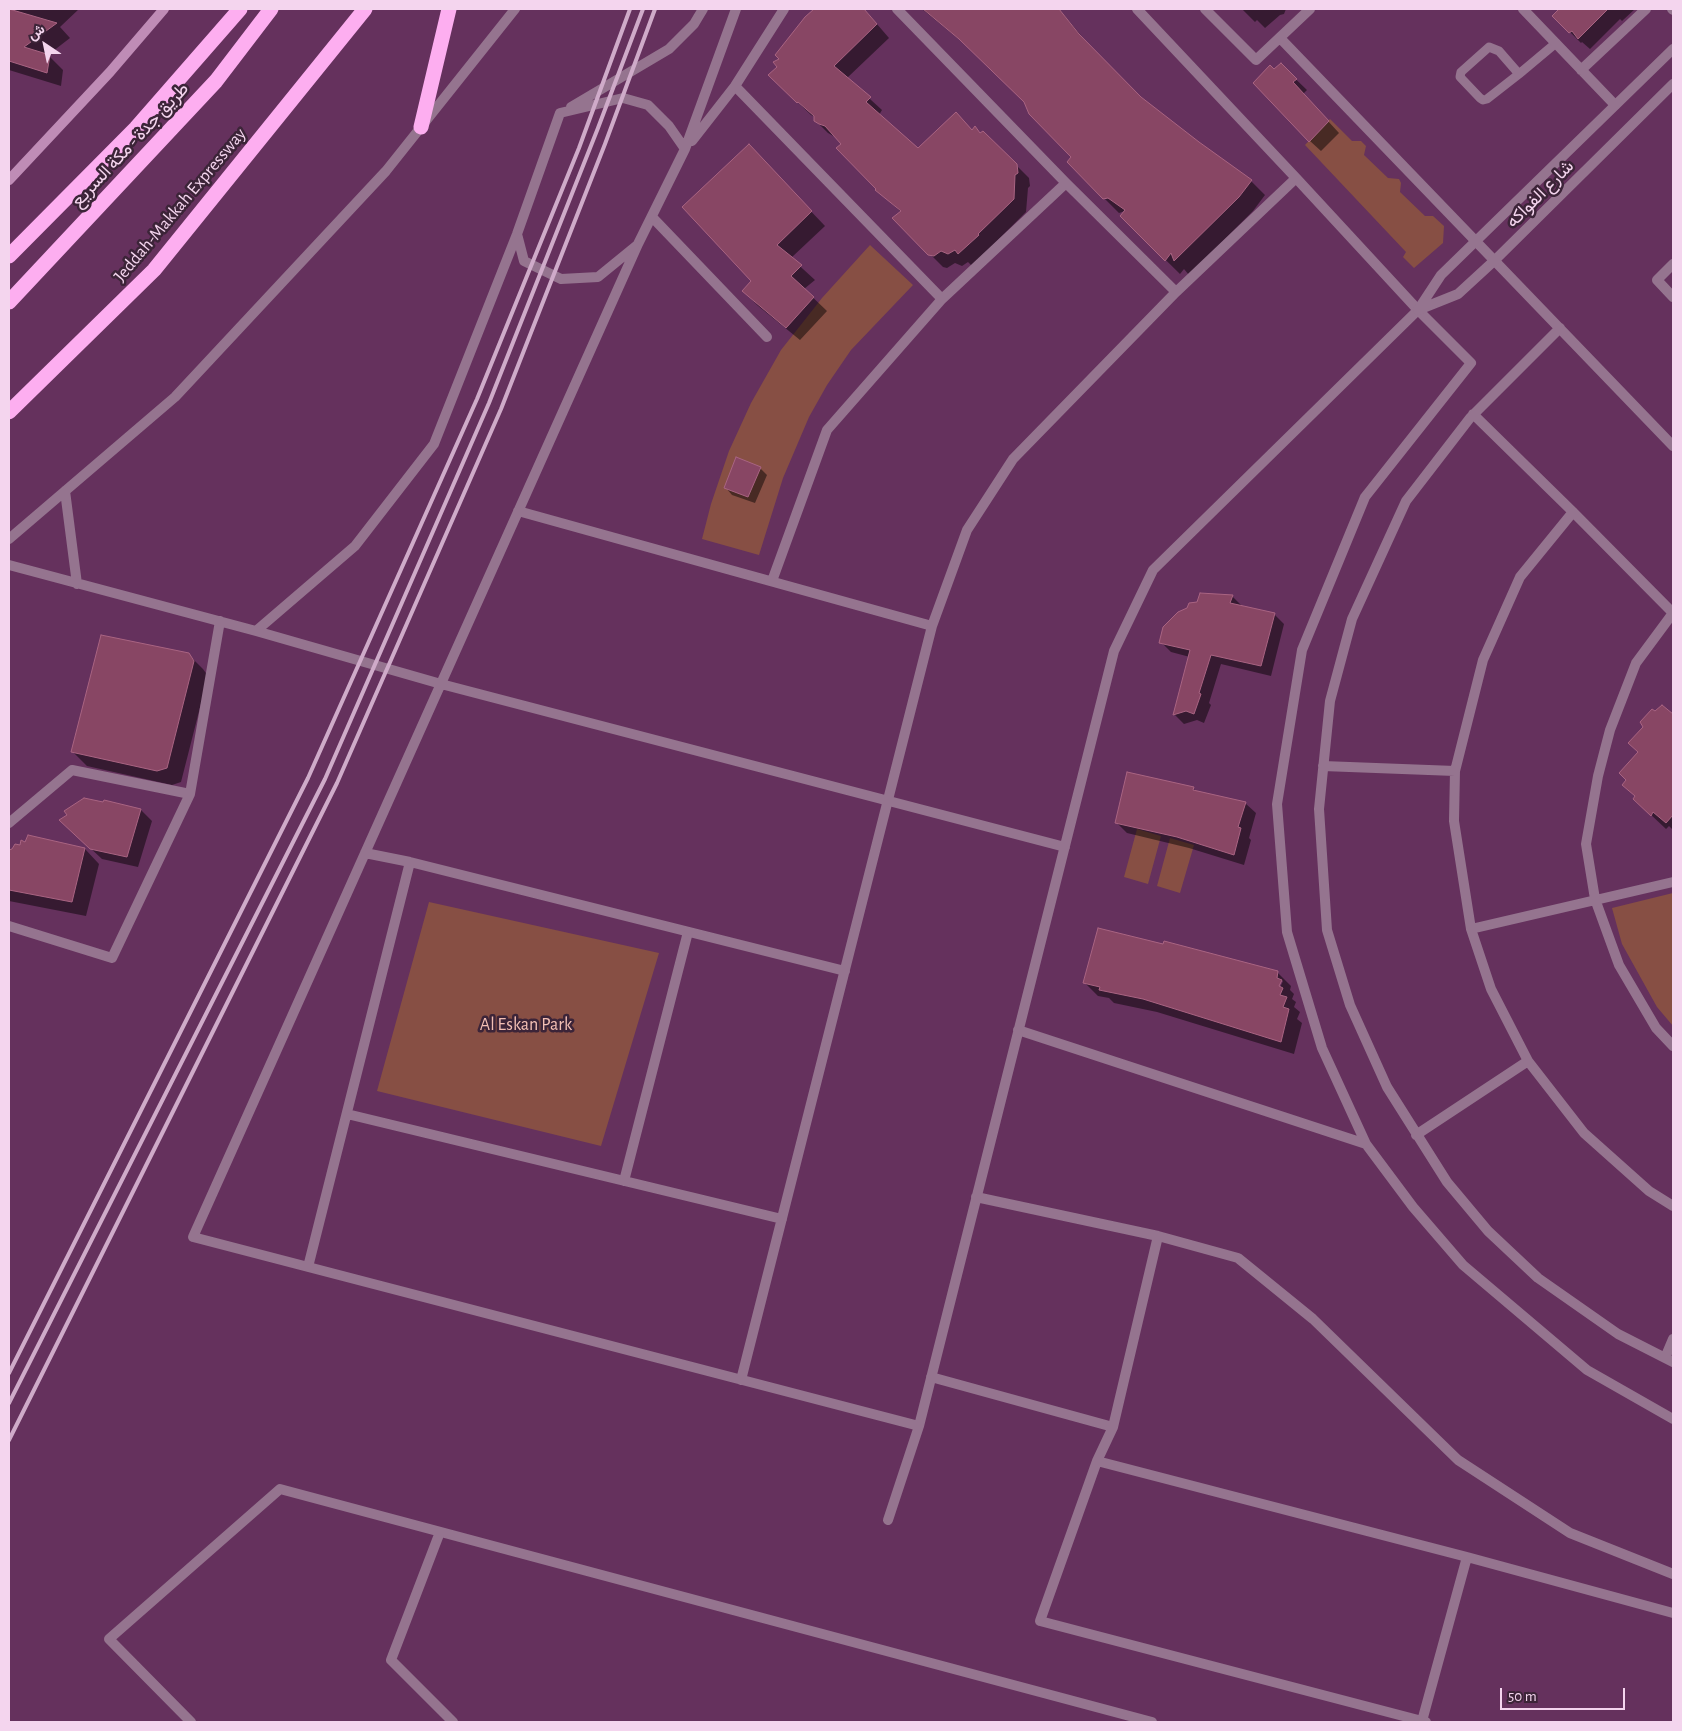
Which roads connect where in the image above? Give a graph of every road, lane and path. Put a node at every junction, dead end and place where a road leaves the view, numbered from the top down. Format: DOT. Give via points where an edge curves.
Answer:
graph roads {
  1 [pos="164,9"];
  2 [pos="240,9"];
  3 [pos="271,9"];
  4 [pos="365,9"];
  5 [pos="449,9"];
  6 [pos="515,9"];
  7 [pos="703,9"];
  8 [pos="736,9"];
  9 [pos="784,9"];
  10 [pos="897,9"];
  11 [pos="1137,9"];
  12 [pos="1205,9"];
  13 [pos="1310,9"];
  14 [pos="1523,9"];
  15 [pos="1646,9"];
  16 [pos="1280,38"];
  17 [pos="1556,43"];
  18 [pos="1673,48"];
  19 [pos="1582,70"];
  20 [pos="1519,74"];
  21 [pos="1673,84"];
  22 [pos="735,86"];
  23 [pos="1615,105"];
  24 [pos="560,113"];
  25 [pos="421,127"];
  26 [pos="685,149"];
  27 [pos="1296,178"];
  28 [pos="9,180"];
  29 [pos="1066,183"];
  30 [pos="652,217"];
  31 [pos="517,234"];
  32 [pos="1476,240"];
  33 [pos="638,244"];
  34 [pos="9,256"];
  35 [pos="1495,260"];
  36 [pos="1673,264"];
  37 [pos="1176,292"];
  38 [pos="1673,297"];
  39 [pos="942,299"];
  40 [pos="9,302"];
  41 [pos="1418,310"];
  42 [pos="1560,328"];
  43 [pos="767,337"];
  44 [pos="9,412"];
  45 [pos="1473,414"];
  46 [pos="1673,446"];
  47 [pos="65,491"];
  48 [pos="518,511"];
  49 [pos="1573,512"];
  50 [pos="9,539"];
  51 [pos="9,565"];
  52 [pos="772,581"];
  53 [pos="77,584"];
  54 [pos="220,622"];
  55 [pos="932,626"];
  56 [pos="256,631"];
  57 [pos="441,684"];
  58 [pos="1323,766"];
  59 [pos="1455,771"];
  60 [pos="190,794"];
  61 [pos="888,801"];
  62 [pos="9,823"];
  63 [pos="1064,847"];
  64 [pos="365,853"];
  65 [pos="410,862"];
  66 [pos="1673,882"];
  67 [pos="1595,899"];
  68 [pos="9,926"];
  69 [pos="1471,929"];
  70 [pos="688,932"];
  71 [pos="845,970"];
  72 [pos="1018,1030"];
  73 [pos="1673,1046"];
  74 [pos="1528,1061"];
  75 [pos="347,1114"];
  76 [pos="1416,1135"];
  77 [pos="1366,1144"];
  78 [pos="624,1181"];
  79 [pos="976,1197"];
  80 [pos="1673,1206"];
  81 [pos="782,1219"];
  82 [pos="1158,1236"];
  83 [pos="308,1268"];
  84 [pos="1673,1339"];
  85 [pos="1669,1360"];
  86 [pos="931,1377"];
  87 [pos="741,1380"];
  88 [pos="1673,1419"];
  89 [pos="919,1426"];
  90 [pos="1113,1427"];
  91 [pos="1097,1461"];
  92 [pos="888,1520"];
  93 [pos="440,1532"];
  94 [pos="1467,1557"];
  95 [pos="1673,1574"];
  96 [pos="1673,1613"];
  97 [pos="190,1722"];
  98 [pos="453,1722"];
  99 [pos="1152,1722"];
  100 [pos="1424,1722"];
  1 -- 28 [label="main road"];
  2 -- 34 [label="highway" via="136,128"];
  3 -- 40 [label="highway, طريق جدة - مكة السريع" via="216,81"];
  4 -- 44 [label="highway, Jeddah-Makkah Expressway" via="154,270"];
  5 -- 25 [label="highway"];
  6 -- 25 [label="street"];
  7 -- 24 [label="street" via="694,24 669,49"];
  8 -- 26 [label="street"];
  9 -- 22 [label="street"];
  10 -- 29 [label="street"];
  11 -- 27 [label="street"];
  12 -- 16 [label="street" via="1256,60"];
  13 -- 16 [label="street"];
  14 -- 17 [label="street"];
  15 -- 19 [label="street"];
  16 -- 32 [label="street"];
  17 -- 19 [label="street"];
  17 -- 20 [label="lane"];
  18 -- 23 [label="street"];
  19 -- 23 [label="street"];
  20 -- 20 [label="lane" via="1483,100 1460,77 1461,72 1489,47 1499,51"];
  21 -- 35 [label="street, شارع الفواكه"];
  22 -- 26 [label="street"];
  22 -- 39 [label="street"];
  23 -- 32 [label="street"];
  24 -- 26 [label="street" via="623,98 648,105 669,126"];
  24 -- 31 [label="street"];
  25 -- 47 [label="street" via="386,171 175,397"];
  26 -- 30 [label="street"];
  27 -- 37 [label="street"];
  27 -- 41 [label="street"];
  29 -- 37 [label="street"];
  29 -- 39 [label="street"];
  30 -- 33 [label="street"];
  30 -- 43 [label="street"];
  31 -- 33 [label="street" via="524,261 561,279 598,277"];
  31 -- 56 [label="street" via="434,444 354,546"];
  32 -- 35 [label="street"];
  32 -- 41 [label="street" via="1441,275"];
  33 -- 48 [label="street"];
  35 -- 41 [label="street, شارع الفواكه" via="1458,294"];
  35 -- 42 [label="street"];
  36 -- 38 [label="street" via="1657,280"];
  37 -- 55 [label="street" via="1013,460 967,530"];
  39 -- 52 [label="street" via="827,430"];
  41 -- 63 [label="street" via="1154,570 1114,651"];
  41 -- 77 [label="street" via="1471,363 1365,497 1302,650 1277,804 1287,932 1322,1048"];
  42 -- 45 [label="street"];
  42 -- 46 [label="street"];
  45 -- 49 [label="street"];
  45 -- 58 [label="street" via="1406,501 1352,620 1330,701"];
  47 -- 50 [label="street"];
  47 -- 53 [label="street"];
  48 -- 52 [label="street"];
  48 -- 57 [label="street"];
  49 -- 59 [label="street" via="1520,578 1483,660"];
  49 -- 67 [label="street" via="1673,613 1636,663 1610,730 1586,844"];
  51 -- 53 [label="street"];
  52 -- 55 [label="street"];
  53 -- 54 [label="street"];
  54 -- 56 [label="street"];
  54 -- 60 [label="street"];
  55 -- 61 [label="street"];
  56 -- 57 [label="street"];
  57 -- 61 [label="street"];
  57 -- 64 [label="street"];
  58 -- 59 [label="street"];
  58 -- 76 [label="street" via="1319,809 1327,930 1350,1005 1387,1087"];
  59 -- 69 [label="street" via="1454,822"];
  60 -- 62 [label="street" via="72,770"];
  60 -- 68 [label="street" via="112,958"];
  61 -- 63 [label="street"];
  61 -- 71 [label="street"];
  63 -- 72 [label="street"];
  64 -- 65 [label="street"];
  64 -- 83 [label="street" via="193,1237"];
  65 -- 70 [label="street"];
  65 -- 75 [label="street"];
  66 -- 67 [label="street"];
  67 -- 69 [label="street"];
  67 -- 73 [label="street" via="1619,965 1656,1028"];
  69 -- 74 [label="street" via="1490,989"];
  70 -- 71 [label="street"];
  70 -- 78 [label="street"];
  71 -- 81 [label="street"];
  72 -- 77 [label="street"];
  72 -- 79 [label="street"];
  74 -- 76 [label="street"];
  74 -- 80 [label="street" via="1584,1133 1648,1191"];
  75 -- 78 [label="street"];
  75 -- 83 [label="street"];
  76 -- 85 [label="street" via="1447,1182 1488,1231 1538,1278 1618,1334"];
  77 -- 88 [label="street" via="1413,1207 1463,1265 1588,1370"];
  78 -- 81 [label="street"];
  79 -- 82 [label="street"];
  79 -- 86 [label="street"];
  81 -- 87 [label="street"];
  82 -- 90 [label="street"];
  82 -- 95 [label="street" via="1238,1258 1312,1319 1458,1460 1570,1533"];
  83 -- 87 [label="street"];
  84 -- 85 [label="street"];
  86 -- 89 [label="street"];
  86 -- 90 [label="street"];
  87 -- 89 [label="street"];
  89 -- 92 [label="street"];
  90 -- 91 [label="street"];
  91 -- 94 [label="street"];
  91 -- 100 [label="street" via="1040,1621"];
  93 -- 97 [label="street" via="280,1489 109,1639"];
  93 -- 98 [label="street" via="391,1660"];
  93 -- 99 [label="street"];
  94 -- 96 [label="street"];
  94 -- 100 [label="street"];
}
